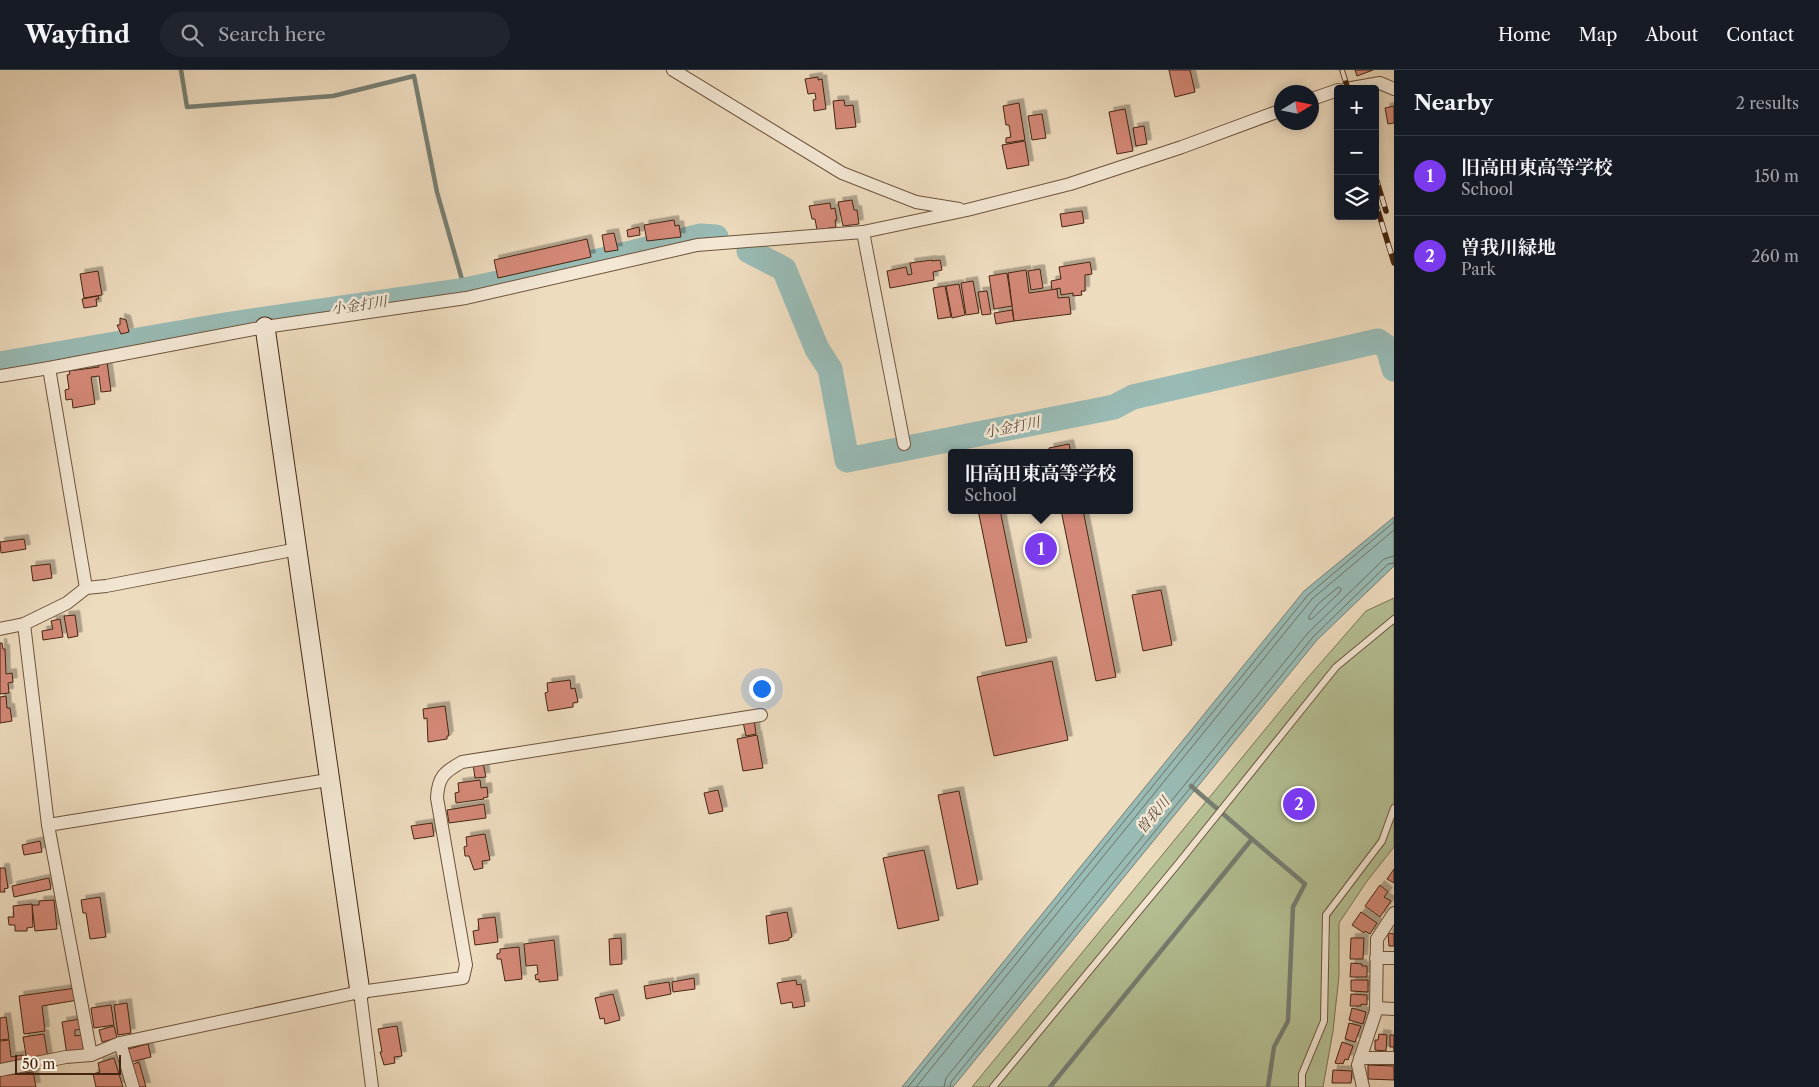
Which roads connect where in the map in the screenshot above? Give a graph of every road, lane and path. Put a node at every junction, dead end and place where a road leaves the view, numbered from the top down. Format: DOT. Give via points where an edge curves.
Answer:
graph roads {
  1 [pos="673,70"];
  2 [pos="1378,70"];
  3 [pos="1380,83"];
  4 [pos="1369,85"];
  5 [pos="1394,89"];
  6 [pos="1334,91"];
  7 [pos="1319,97"];
  8 [pos="1274,113"];
  9 [pos="966,210"];
  10 [pos="863,232"];
  11 [pos="265,327"];
  12 [pos="49,368"];
  13 [pos="0,376"];
  14 [pos="904,444"];
  15 [pos="298,549"];
  16 [pos="86,588"];
  17 [pos="1394,619"];
  18 [pos="24,624"];
  19 [pos="0,629"];
  20 [pos="762,716"];
  21 [pos="328,780"];
  22 [pos="1394,808"];
  23 [pos="48,825"];
  24 [pos="1394,913"];
  25 [pos="1376,958"];
  26 [pos="1394,958"];
  27 [pos="360,992"];
  28 [pos="1376,1008"];
  29 [pos="1394,1008"];
  30 [pos="120,1043"];
  31 [pos="91,1055"];
  32 [pos="1360,1058"];
  33 [pos="1394,1058"];
  34 [pos="0,1070"];
  35 [pos="133,1087"];
  36 [pos="372,1087"];
  37 [pos="993,1087"];
  38 [pos="1302,1087"];
  39 [pos="1363,1087"];
  1 -- 9 [label="street" via="842,173 916,202"];
  2 -- 3 [label="street"];
  3 -- 4 [label="street"];
  3 -- 5 [label="street"];
  6 -- 7 [label="street"];
  8 -- 9 [label="street" via="1070,184"];
  9 -- 10 [label="street"];
  10 -- 11 [label="street" via="697,245 466,298"];
  10 -- 14 [label="street"];
  11 -- 12 [label="street"];
  11 -- 15 [label="street"];
  12 -- 13 [label="street"];
  12 -- 16 [label="street"];
  15 -- 16 [label="street"];
  15 -- 21 [label="street"];
  16 -- 18 [label="street" via="67,603"];
  17 -- 37 [label="lane" via="1336,667"];
  18 -- 19 [label="street"];
  18 -- 23 [label="street"];
  20 -- 27 [label="street" via="462,762 444,772 437,798 466,965 463,978"];
  21 -- 23 [label="street"];
  21 -- 27 [label="street"];
  22 -- 38 [label="lane" via="1382,841 1326,915 1324,1021 1302,1074"];
  23 -- 31 [label="street"];
  24 -- 25 [label="street" via="1376,939"];
  25 -- 26 [label="street"];
  25 -- 28 [label="street"];
  27 -- 30 [label="street"];
  27 -- 36 [label="street"];
  28 -- 29 [label="street"];
  28 -- 32 [label="street"];
  30 -- 31 [label="street"];
  30 -- 35 [label="street"];
  31 -- 34 [label="street"];
  32 -- 33 [label="street"];
  32 -- 39 [label="street" via="1358,1064"];
}
